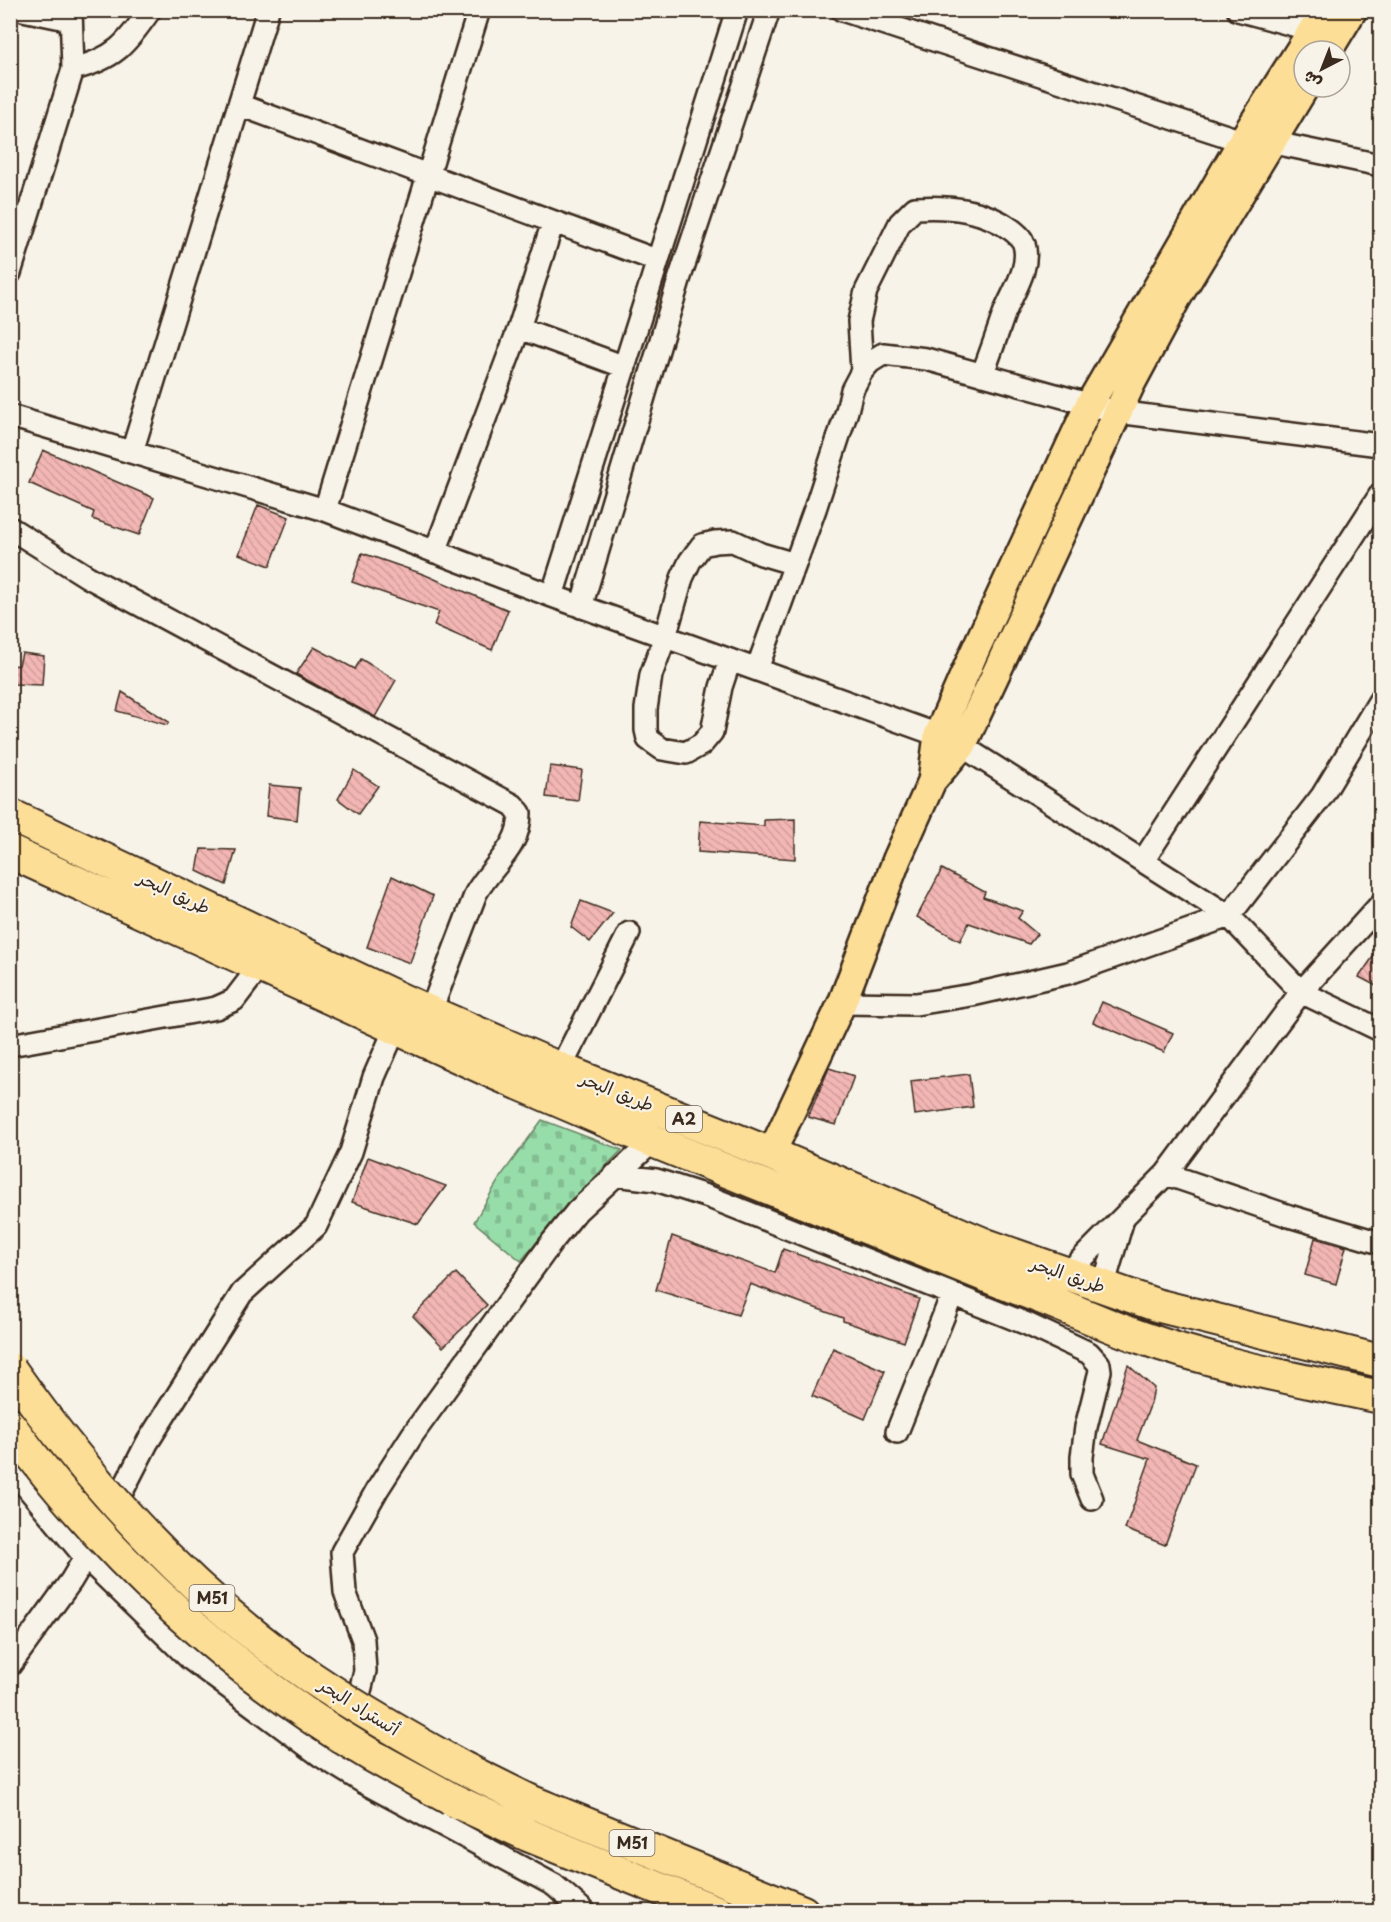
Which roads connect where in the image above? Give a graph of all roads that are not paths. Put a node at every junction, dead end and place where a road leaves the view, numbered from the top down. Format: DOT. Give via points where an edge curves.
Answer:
graph roads {
  1 [pos="23,10"];
  2 [pos="150,10"];
  3 [pos="268,10"];
  4 [pos="479,10"];
  5 [pos="736,10"];
  6 [pos="769,10"];
  7 [pos="842,10"];
  8 [pos="1238,10"];
  9 [pos="1353,10"];
  10 [pos="71,15"];
  11 [pos="1322,31"];
  12 [pos="73,69"];
  13 [pos="1297,99"];
  14 [pos="240,105"];
  15 [pos="1242,141"];
  16 [pos="1270,142"];
  17 [pos="1380,165"];
  18 [pos="429,176"];
  19 [pos="553,222"];
  20 [pos="656,260"];
  21 [pos="10,273"];
  22 [pos="519,328"];
  23 [pos="626,367"];
  24 [pos="862,371"];
  25 [pos="982,375"];
  26 [pos="1089,405"];
  27 [pos="1117,412"];
  28 [pos="10,416"];
  29 [pos="1380,444"];
  30 [pos="132,452"];
  31 [pos="1380,495"];
  32 [pos="325,510"];
  33 [pos="10,528"];
  34 [pos="435,552"];
  35 [pos="795,564"];
  36 [pos="552,596"];
  37 [pos="581,607"];
  38 [pos="665,637"];
  39 [pos="730,660"];
  40 [pos="757,669"];
  41 [pos="1380,700"];
  42 [pos="950,741"];
  43 [pos="10,815"];
  44 [pos="10,852"];
  45 [pos="1143,861"];
  46 [pos="1380,905"];
  47 [pos="1229,915"];
  48 [pos="629,933"];
  49 [pos="260,966"];
  50 [pos="1301,992"];
  51 [pos="842,1003"];
  52 [pos="430,1012"];
  53 [pos="395,1029"];
  54 [pos="1380,1030"];
  55 [pos="10,1045"];
  56 [pos="560,1069"];
  57 [pos="652,1141"];
  58 [pos="771,1154"];
  59 [pos="1166,1174"];
  60 [pos="615,1175"];
  61 [pos="716,1184"];
  62 [pos="1124,1219"];
  63 [pos="1380,1243"];
  64 [pos="1065,1275"];
  65 [pos="1103,1287"];
  66 [pos="952,1295"];
  67 [pos="1380,1361"];
  68 [pos="10,1369"];
  69 [pos="1380,1397"];
  70 [pos="10,1426"];
  71 [pos="897,1432"];
  72 [pos="10,1467"];
  73 [pos="1092,1499"];
  74 [pos="85,1557"];
  75 [pos="10,1665"];
  76 [pos="321,1756"];
  77 [pos="585,1911"];
  78 [pos="717,1911"];
  79 [pos="802,1911"];
  1 -- 10 [label="street"];
  2 -- 12 [label="street" via="133,36 113,55"];
  3 -- 14 [label="street"];
  4 -- 18 [label="street"];
  5 -- 20 [label="street"];
  6 -- 37 [label="street" via="679,279"];
  7 -- 15 [label="street"];
  8 -- 11 [label="street"];
  9 -- 11 [label="main road"];
  10 -- 12 [label="street"];
  11 -- 15 [label="main road"];
  12 -- 21 [label="street"];
  13 -- 16 [label="main road"];
  14 -- 18 [label="street"];
  14 -- 30 [label="street"];
  15 -- 26 [label="main road"];
  16 -- 17 [label="street"];
  16 -- 27 [label="main road" via="1178,298"];
  18 -- 19 [label="street"];
  18 -- 32 [label="street"];
  19 -- 20 [label="street"];
  19 -- 22 [label="street"];
  20 -- 23 [label="street"];
  22 -- 23 [label="street"];
  22 -- 34 [label="street"];
  23 -- 36 [label="street"];
  24 -- 25 [label="street" via="884,354 926,359"];
  24 -- 25 [label="street" via="859,321 866,291 900,223 915,208 938,206 975,212 1003,224 1024,244 1021,276"];
  24 -- 35 [label="street" via="852,390"];
  25 -- 26 [label="street"];
  26 -- 27 [label="street"];
  26 -- 42 [label="main road"];
  27 -- 29 [label="street"];
  27 -- 42 [label="main road"];
  28 -- 30 [label="street"];
  30 -- 32 [label="street"];
  31 -- 45 [label="street"];
  32 -- 34 [label="street"];
  33 -- 52 [label="street" via="88,577 513,805 520,813 515,841 476,893"];
  34 -- 36 [label="street"];
  35 -- 38 [label="street" via="733,541 702,545 682,578"];
  35 -- 40 [label="street"];
  36 -- 37 [label="street"];
  37 -- 38 [label="street"];
  38 -- 39 [label="street"];
  38 -- 39 [label="street" via="651,675 646,708 648,739 663,750 686,753 702,744 712,732"];
  39 -- 40 [label="street"];
  40 -- 42 [label="street"];
  41 -- 47 [label="street" via="1322,796"];
  42 -- 45 [label="street"];
  42 -- 51 [label="main road" via="897,859"];
  43 -- 52 [label="highway, طريق البحر / A2"];
  44 -- 49 [label="highway, طريق البحر / A2"];
  45 -- 47 [label="street"];
  46 -- 50 [label="street"];
  47 -- 50 [label="street"];
  47 -- 51 [label="street" via="1068,973 972,995 916,1004"];
  48 -- 56 [label="street"];
  49 -- 53 [label="highway, طريق البحر / A2"];
  49 -- 55 [label="street" via="234,1000 216,1008"];
  50 -- 54 [label="street"];
  50 -- 59 [label="street"];
  51 -- 58 [label="main road"];
  52 -- 56 [label="highway, طريق البحر / A2"];
  53 -- 57 [label="highway, طريق البحر / A2"];
  53 -- 74 [label="street" via="374,1077 351,1152 316,1226 242,1293 147,1443"];
  56 -- 58 [label="highway, طريق البحر / A2"];
  57 -- 60 [label="street"];
  57 -- 61 [label="highway, طريق البحر / A2"];
  58 -- 64 [label="highway, طريق البحر / A2"];
  59 -- 62 [label="street"];
  59 -- 63 [label="street"];
  60 -- 61 [label="street"];
  60 -- 76 [label="street" via="576,1211 552,1242 413,1434 342,1552 345,1592 363,1640 364,1671 353,1719"];
  61 -- 66 [label="street"];
  61 -- 69 [label="highway, طريق البحر / A2" via="1137,1336"];
  62 -- 64 [label="street"];
  62 -- 65 [label="street"];
  64 -- 65 [label="highway, طريق البحر / A2"];
  65 -- 67 [label="highway, طريق البحر / A2" via="1167,1308"];
  66 -- 71 [label="street"];
  66 -- 73 [label="street" via="1071,1343 1096,1359 1100,1371 1086,1427 1082,1474"];
  68 -- 79 [label="highway, أتستراد البحر / M51, bridge" via="51,1427 109,1497 171,1562 238,1622 310,1676 386,1726 532,1802"];
  70 -- 78 [label="highway, أتستراد البحر / M51, bridge" via="86,1520 150,1586 219,1647 293,1703 370,1754 451,1799"];
  72 -- 74 [label="street"];
  74 -- 75 [label="street"];
  74 -- 76 [label="street" via="189,1658"];
  76 -- 77 [label="street" via="554,1885"];
}
